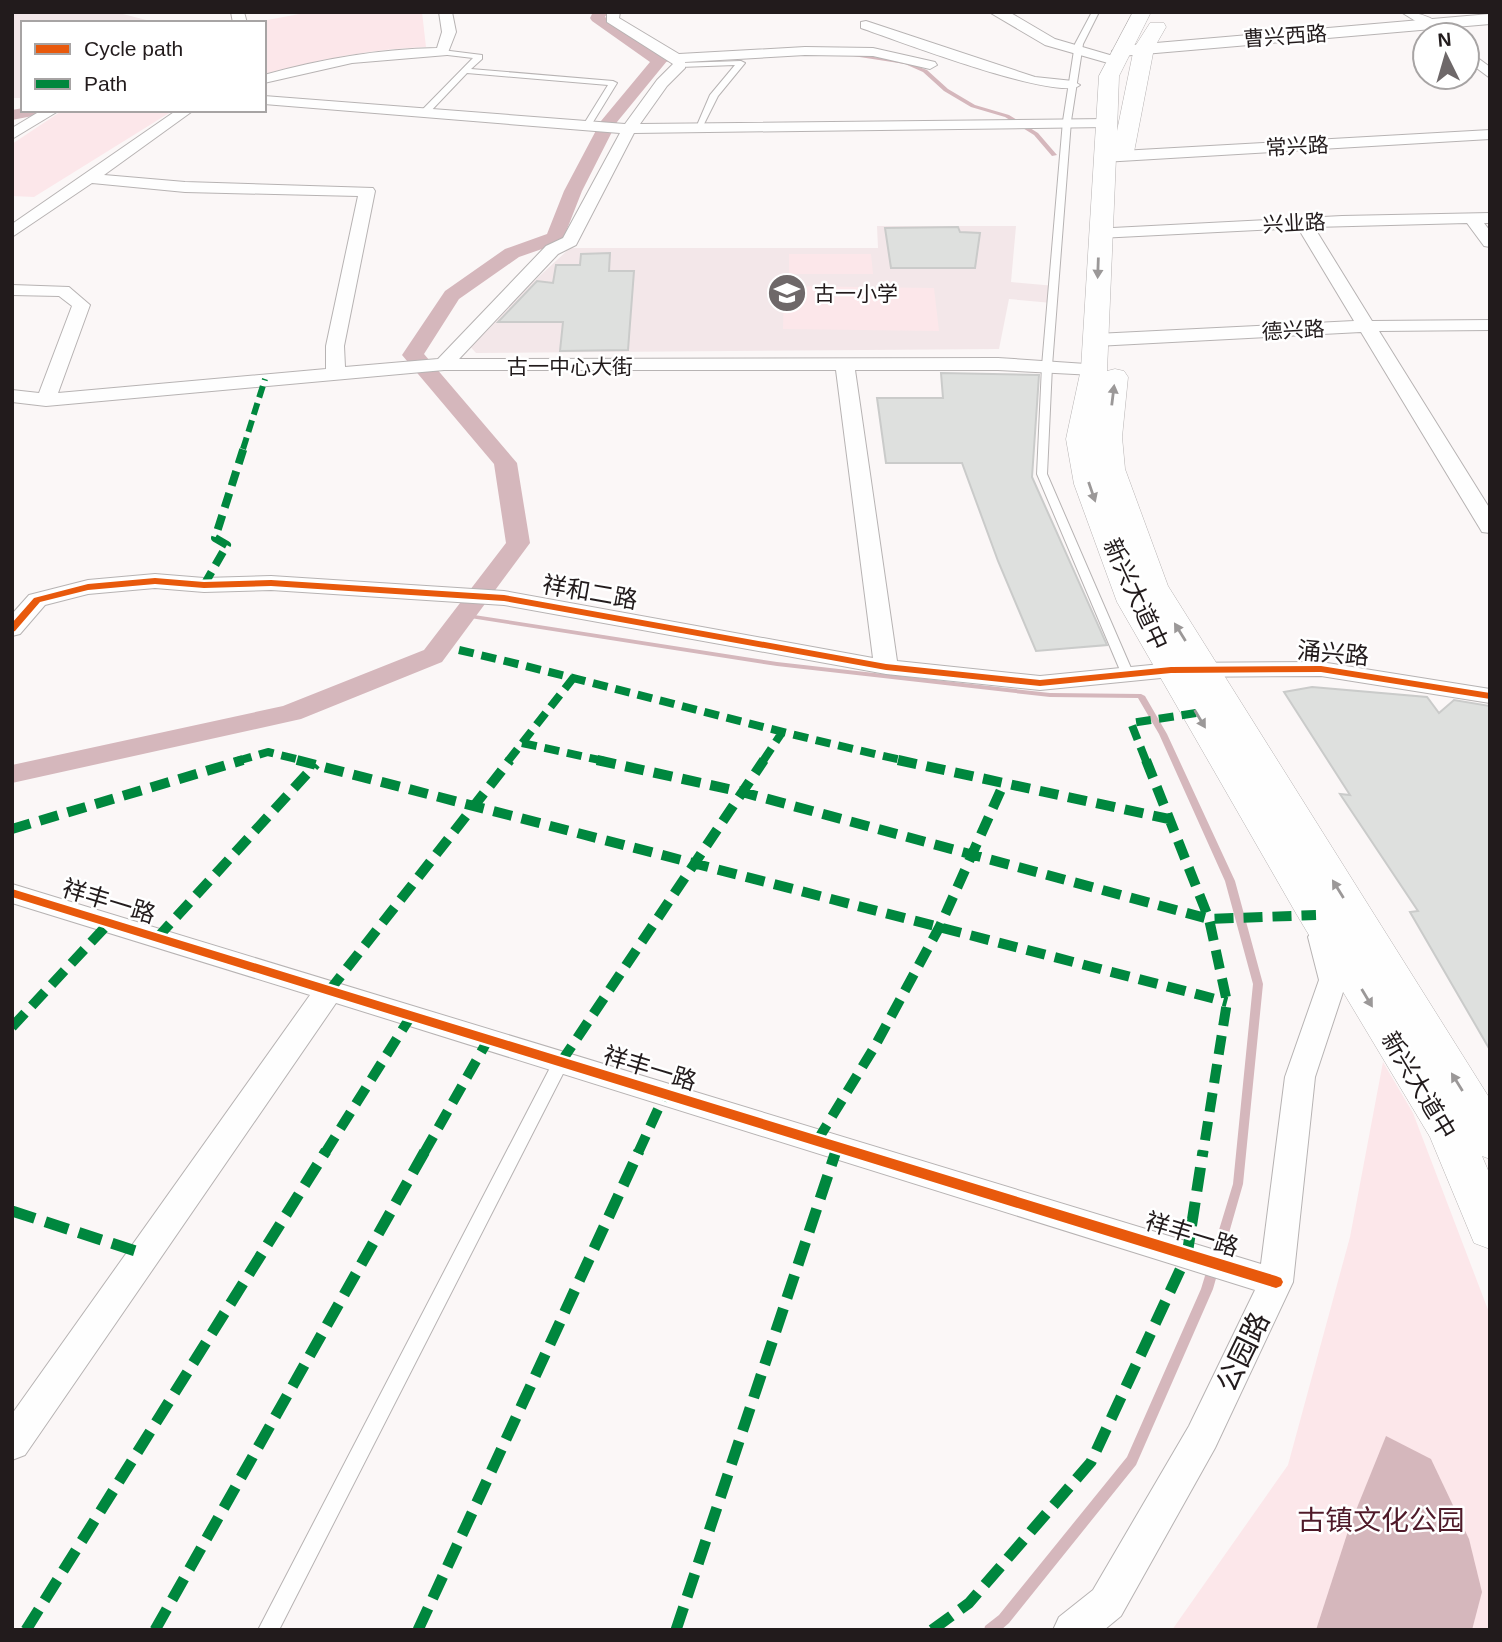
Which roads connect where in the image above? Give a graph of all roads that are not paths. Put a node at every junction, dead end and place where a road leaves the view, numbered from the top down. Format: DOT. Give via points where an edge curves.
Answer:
graph roads {
  1 [pos="614,12"];
  2 [pos="995,12"];
  3 [pos="1096,12"];
  4 [pos="1407,12"];
  5 [pos="449,13"];
  6 [pos="868,19"];
  7 [pos="1424,21"];
  8 [pos="1411,31"];
  9 [pos="1141,40"];
  10 [pos="1218,41"];
  11 [pos="1078,50"];
  12 [pos="442,52"];
  13 [pos="873,52"];
  14 [pos="678,61"];
  15 [pos="930,65"];
  16 [pos="466,71"];
  17 [pos="266,78"];
  18 [pos="1073,85"];
  19 [pos="266,100"];
  20 [pos="50,112"];
  21 [pos="184,112"];
  22 [pos="425,112"];
  23 [pos="1108,123"];
  24 [pos="1043,124"];
  25 [pos="1067,124"];
  26 [pos="586,127"];
  27 [pos="698,128"];
  28 [pos="631,129"];
  29 [pos="13,134"];
  30 [pos="1490,134"];
  31 [pos="1113,156"];
  32 [pos="86,178"];
  33 [pos="1471,218"];
  34 [pos="1490,218"];
  35 [pos="1303,223"];
  36 [pos="12,232"];
  37 [pos="1111,232"];
  38 [pos="1490,242"];
  39 [pos="12,290"];
  40 [pos="1490,325"];
  41 [pos="1367,326"];
  42 [pos="1103,349"];
  43 [pos="444,364"];
  44 [pos="845,365"];
  45 [pos="1047,366"];
  46 [pos="336,373"];
  47 [pos="12,396"];
  48 [pos="47,400"];
  49 [pos="1490,527"];
  50 [pos="12,629"];
  51 [pos="886,667"];
  52 [pos="1187,670"];
  53 [pos="1128,675"];
  54 [pos="1490,696"];
  55 [pos="12,893"];
  56 [pos="1316,915"];
  57 [pos="329,991"];
  58 [pos="561,1062"];
  59 [pos="1490,1142"];
  60 [pos="1490,1230"];
  61 [pos="1276,1282"];
  62 [pos="12,1444"];
  63 [pos="268,1630"];
  64 [pos="1073,1630"];
  1 -- 14 [label="street" via="612,19"];
  2 -- 11 [label="street" via="1050,42"];
  3 -- 11 [label="lane"];
  4 -- 7 [label="street"];
  5 -- 12 [label="street"];
  6 -- 13 [label="street"];
  6 -- 18 [label="street" via="1033,81"];
  8 -- 10 [label="street, 曹兴西路"];
  9 -- 10 [label="street"];
  9 -- 10 [label="street" via="1188,36"];
  9 -- 11 [label="street"];
  9 -- 23 [label="main road, 新兴大道中" via="1109,76"];
  9 -- 31 [label="main road, 新兴大道中"];
  11 -- 18 [label="lane"];
  12 -- 16 [label="lane" via="479,57"];
  12 -- 17 [label="street" via="347,57"];
  13 -- 14 [label="street" via="805,51"];
  13 -- 15 [label="street"];
  14 -- 27 [label="lane" via="741,63 714,95"];
  14 -- 28 [label="street"];
  16 -- 22 [label="lane"];
  16 -- 26 [label="lane" via="613,83"];
  18 -- 25 [label="lane"];
  19 -- 22 [label="street"];
  20 -- 29 [label="street"];
  21 -- 32 [label="street"];
  22 -- 26 [label="street"];
  23 -- 25 [label="street"];
  23 -- 31 [label="main road, 新兴大道中"];
  24 -- 25 [label="street"];
  24 -- 27 [label="street"];
  25 -- 45 [label="lane"];
  26 -- 28 [label="street"];
  27 -- 28 [label="street"];
  28 -- 43 [label="street" via="570,241 552,250"];
  30 -- 31 [label="street, 常兴路"];
  31 -- 37 [label="main road, 新兴大道中"];
  32 -- 36 [label="street"];
  32 -- 46 [label="street" via="185,187 367,191 335,346"];
  33 -- 34 [label="street, 兴业路"];
  33 -- 35 [label="street, 兴业路"];
  33 -- 38 [label="street"];
  35 -- 37 [label="street, 兴业路"];
  35 -- 41 [label="street"];
  37 -- 42 [label="main road, 新兴大道中"];
  39 -- 48 [label="street" via="63,291 80,305"];
  40 -- 41 [label="street, 德兴路"];
  41 -- 42 [label="street, 德兴路"];
  41 -- 49 [label="street"];
  42 -- 45 [label="street, 古一中心大街"];
  42 -- 52 [label="main road, 新兴大道中" via="1080,439 1089,484 1133,602"];
  43 -- 44 [label="street, 古一中心大街"];
  43 -- 46 [label="street, 古一中心大街"];
  44 -- 45 [label="street, 古一中心大街"];
  44 -- 51 [label="street"];
  45 -- 53 [label="lane" via="1042,474"];
  46 -- 48 [label="street, 古一中心大街"];
  47 -- 48 [label="street, 古一中心大街"];
  50 -- 51 [label="street, 祥和二路" via="37,600 88,587 271,583 504,598"];
  51 -- 53 [label="street, 祥和二路" via="1040,682"];
  52 -- 53 [label="street, 祥和二路"];
  52 -- 54 [label="street, 涌兴路" via="1321,669"];
  52 -- 56 [label="main road, 新兴大道中, one-way"];
  59 -- 52 [label="main road, 新兴大道中, one-way"];
  55 -- 57 [label="street, 祥丰一路"];
  56 -- 60 [label="main road, 新兴大道中, one-way" via="1450,1133"];
  56 -- 61 [label="street, 公园路" via="1333,980 1300,1077"];
  57 -- 58 [label="street, 祥丰一路"];
  57 -- 62 [label="street"];
  58 -- 61 [label="street, 祥丰一路"];
  58 -- 63 [label="lane"];
  61 -- 64 [label="street, 公园路" via="1202,1437 1107,1603"];
}
